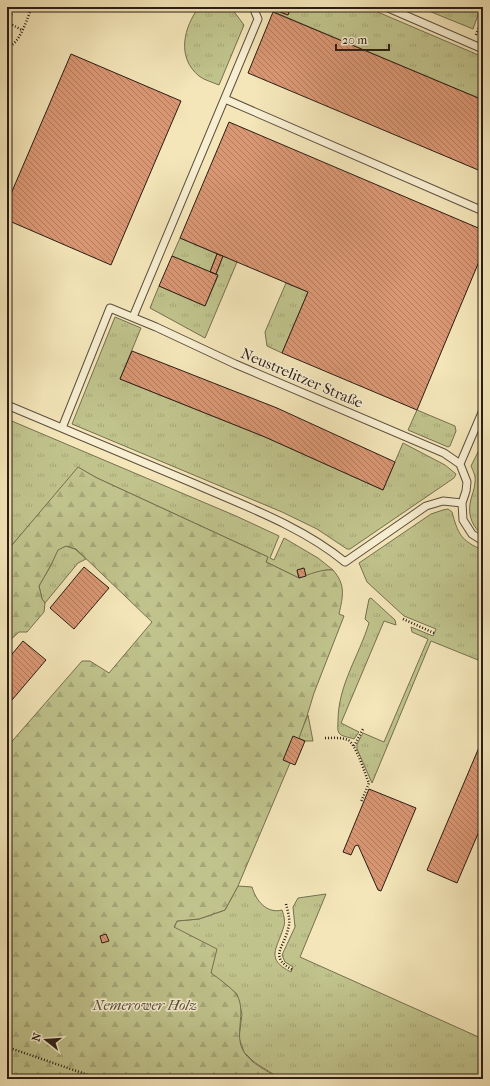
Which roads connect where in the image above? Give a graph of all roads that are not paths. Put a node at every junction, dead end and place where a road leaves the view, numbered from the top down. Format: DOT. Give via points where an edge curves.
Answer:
graph roads {
  1 [pos="253,7"];
  2 [pos="386,7"];
  3 [pos="483,49"];
  4 [pos="225,99"];
  5 [pos="483,211"];
  6 [pos="133,317"];
  7 [pos="7,405"];
  8 [pos="483,410"];
  9 [pos="62,428"];
  10 [pos="460,464"];
  11 [pos="462,503"];
  12 [pos="483,541"];
  1 -- 4 [label="lane" via="258,19"];
  2 -- 3 [label="lane"];
  4 -- 5 [label="lane"];
  4 -- 6 [label="lane"];
  6 -- 9 [label="lane, Neustrelitzer Straße" via="110,308"];
  6 -- 10 [label="lane, Neustrelitzer Straße" via="235,364 444,453"];
  7 -- 9 [label="lane"];
  8 -- 10 [label="lane"];
  9 -- 11 [label="lane" via="288,526 330,549 345,562 426,506 442,501"];
  10 -- 11 [label="lane" via="467,482"];
  11 -- 12 [label="lane" via="466,527"];
}
